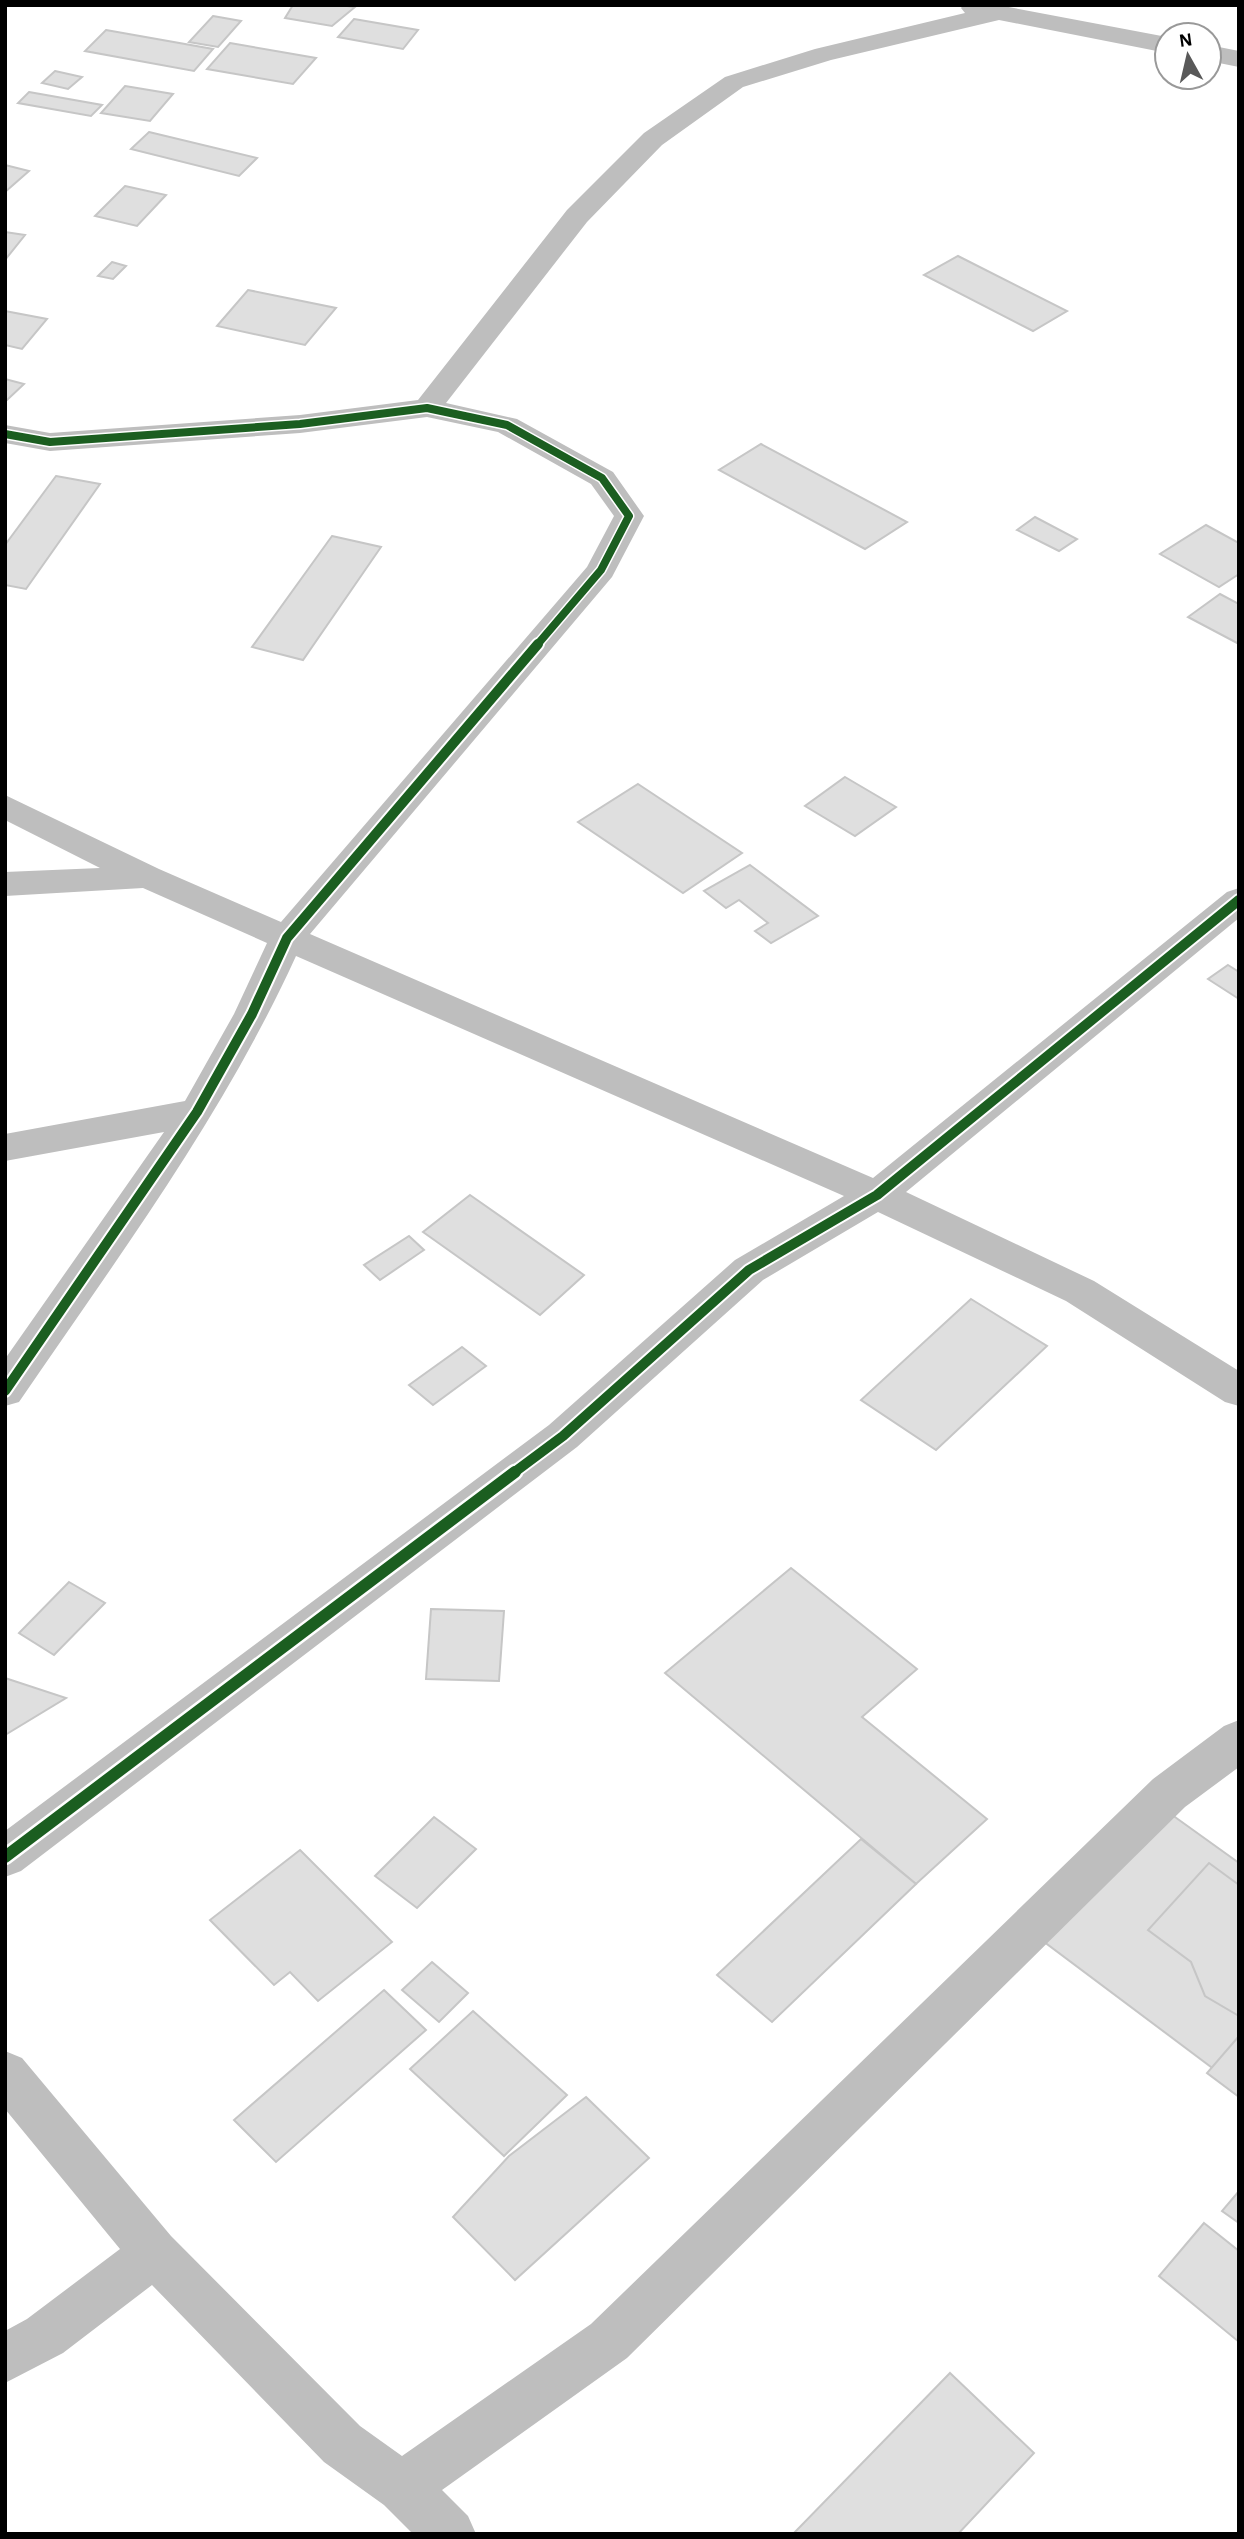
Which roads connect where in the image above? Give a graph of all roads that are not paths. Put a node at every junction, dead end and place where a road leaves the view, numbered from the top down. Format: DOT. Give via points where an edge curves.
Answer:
graph roads {
  1 [pos="958,5"];
  2 [pos="999,13"];
  3 [pos="1153,42"];
  4 [pos="427,408"];
  5 [pos="5,434"];
  6 [pos="5,806"];
  7 [pos="147,877"];
  8 [pos="5,884"];
  9 [pos="1239,900"];
  10 [pos="287,939"];
  11 [pos="197,1112"];
  12 [pos="5,1148"];
  13 [pos="877,1195"];
  14 [pos="5,1391"];
  15 [pos="1239,1391"];
  16 [pos="1239,1739"];
  17 [pos="5,1857"];
  18 [pos="5,2073"];
  19 [pos="154,2253"];
  20 [pos="5,2358"];
  21 [pos="402,2487"];
  22 [pos="450,2534"];
  1 -- 2 [label="street"];
  2 -- 3 [label="street"];
  2 -- 4 [label="street" via="824,54 734,82 653,139 577,216"];
  4 -- 5 [label="street" via="300,424 50,442"];
  4 -- 10 [label="street" via="507,425 602,478 629,516 601,570"];
  6 -- 7 [label="street"];
  7 -- 8 [label="street"];
  7 -- 10 [label="street"];
  9 -- 13 [label="street"];
  10 -- 11 [label="street" via="252,1014"];
  10 -- 13 [label="street"];
  11 -- 12 [label="street"];
  11 -- 14 [label="street"];
  13 -- 15 [label="street" via="1080,1291"];
  13 -- 17 [label="street" via="749,1270 563,1436"];
  16 -- 21 [label="street" via="1169,1793 609,2341"];
  18 -- 19 [label="street"];
  19 -- 20 [label="street" via="45,2336"];
  19 -- 21 [label="street" via="342,2444"];
  21 -- 22 [label="street"];
}
